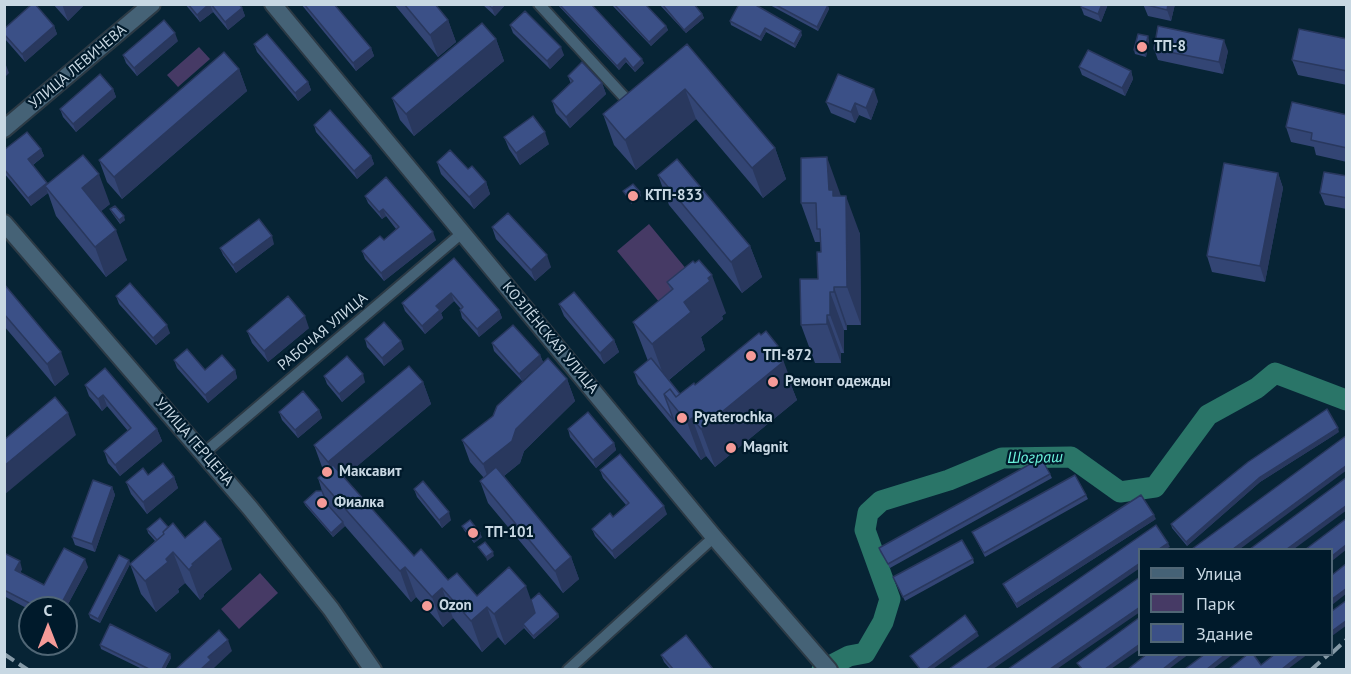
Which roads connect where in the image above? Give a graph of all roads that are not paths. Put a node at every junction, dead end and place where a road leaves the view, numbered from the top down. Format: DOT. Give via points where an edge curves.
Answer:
graph roads {
  1 [pos="152,4"];
  2 [pos="273,4"];
  3 [pos="539,4"];
  4 [pos="626,99"];
  5 [pos="4,129"];
  6 [pos="4,223"];
  7 [pos="462,233"];
  8 [pos="204,453"];
  9 [pos="714,537"];
  10 [pos="373,669"];
  11 [pos="568,669"];
  12 [pos="829,669"];
  1 -- 5 [label="street, УЛИЦА ЛЕВИЧЕВА"];
  2 -- 7 [label="street, КОЗЛЁНСКАЯ УЛИЦА"];
  3 -- 4 [label="street"];
  6 -- 8 [label="street, УЛИЦА ГЕРЦЕНА"];
  7 -- 8 [label="street, РАБОЧАЯ УЛИЦА"];
  7 -- 9 [label="street, КОЗЛЁНСКАЯ УЛИЦА"];
  8 -- 10 [label="street, УЛИЦА ГЕРЦЕНА" via="331,609"];
  9 -- 11 [label="street"];
  9 -- 12 [label="street, КОЗЛЁНСКАЯ УЛИЦА"];
}
